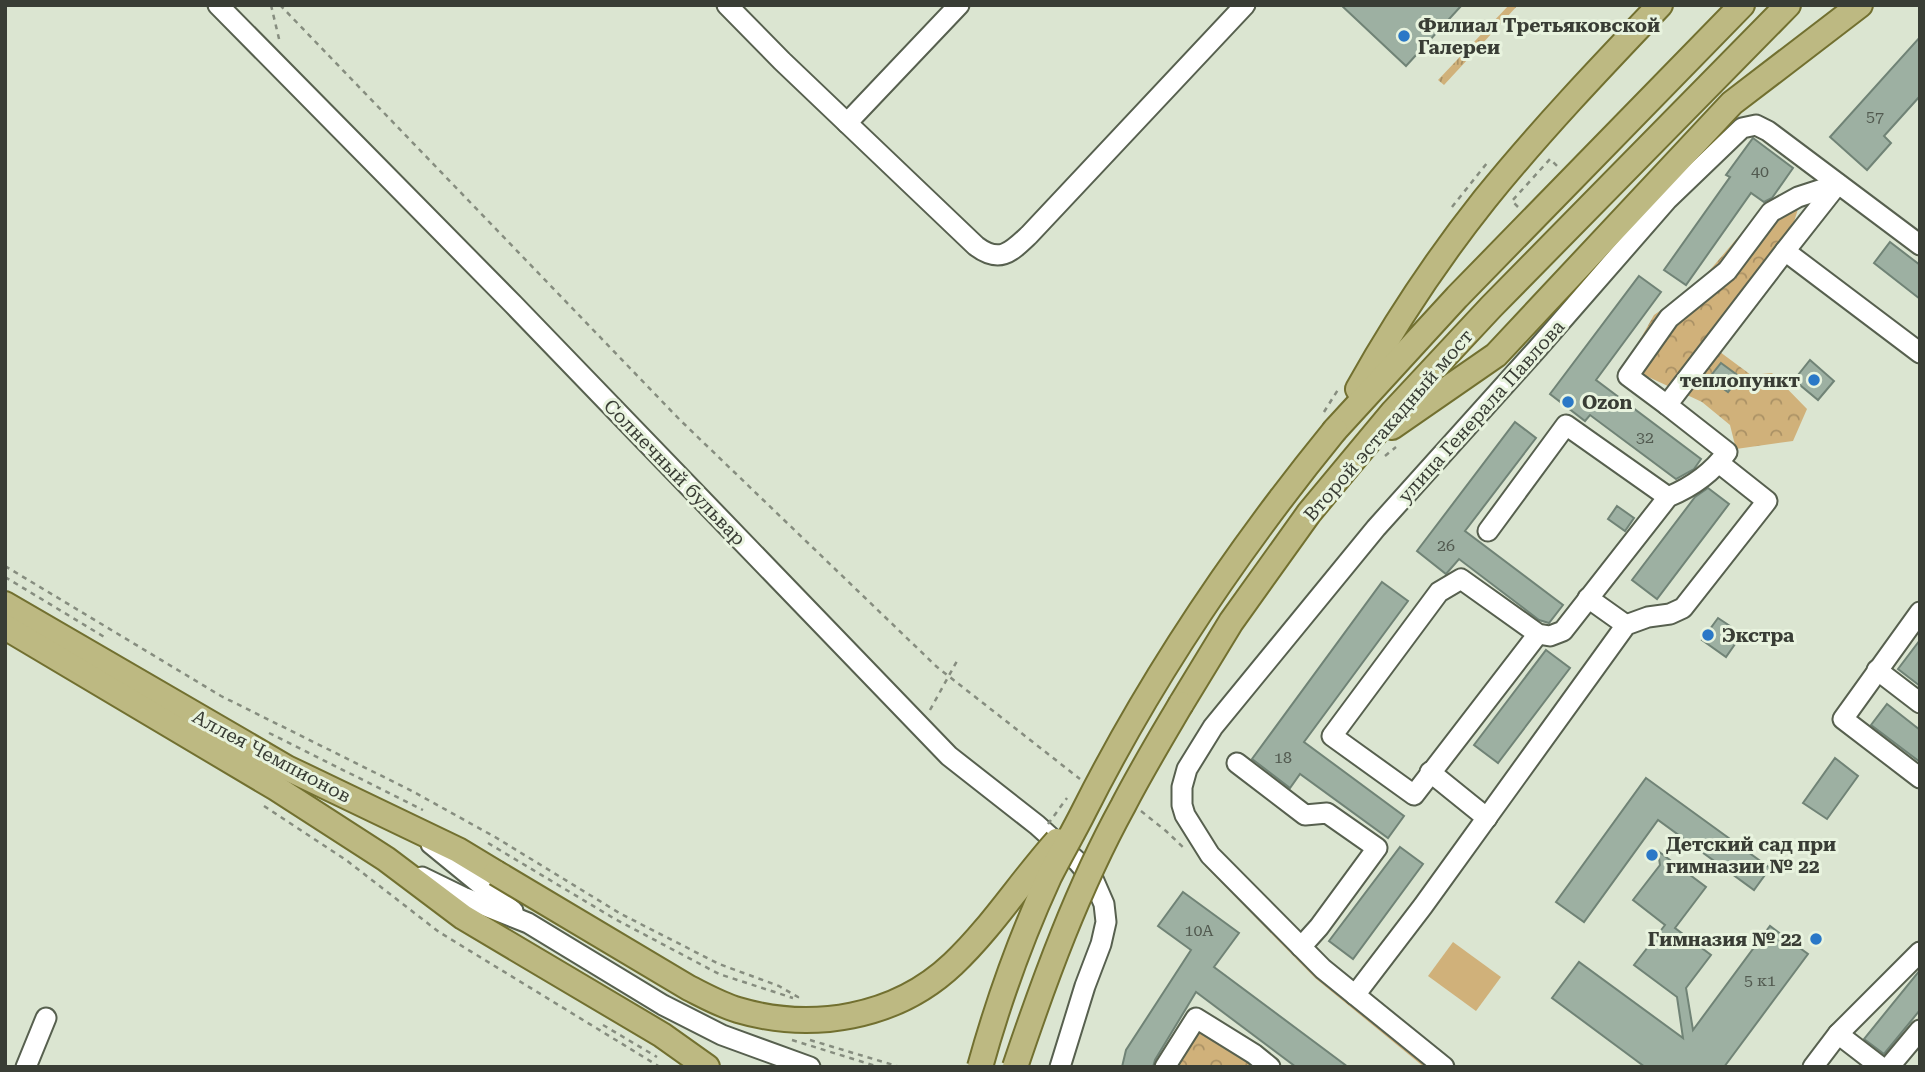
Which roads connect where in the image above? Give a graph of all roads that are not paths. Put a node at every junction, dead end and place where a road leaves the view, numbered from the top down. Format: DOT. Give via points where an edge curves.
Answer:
graph roads {
  1 [pos="218,5"];
  2 [pos="727,5"];
  3 [pos="959,5"];
  4 [pos="1245,5"];
  5 [pos="1660,5"];
  6 [pos="1742,5"];
  7 [pos="1788,5"];
  8 [pos="1860,5"];
  9 [pos="847,123"];
  10 [pos="1838,184"];
  11 [pos="1920,245"];
  12 [pos="1785,251"];
  13 [pos="1920,353"];
  14 [pos="1667,405"];
  15 [pos="1335,430"];
  16 [pos="1365,444"];
  17 [pos="1719,463"];
  18 [pos="1668,497"];
  19 [pos="1488,531"];
  20 [pos="1588,598"];
  21 [pos="5,604"];
  22 [pos="1920,612"];
  23 [pos="1626,625"];
  24 [pos="5,628"];
  25 [pos="1538,634"];
  26 [pos="1877,670"];
  27 [pos="1920,703"];
  28 [pos="1237,763"];
  29 [pos="1430,772"];
  30 [pos="1920,778"];
  31 [pos="1073,808"];
  32 [pos="1486,818"];
  33 [pos="409,827"];
  34 [pos="386,859"];
  35 [pos="528,923"];
  36 [pos="1301,947"];
  37 [pos="1920,952"];
  38 [pos="1355,995"];
  39 [pos="46,1018"];
  40 [pos="1920,1030"];
  41 [pos="1838,1034"];
  42 [pos="26,1067"];
  43 [pos="707,1067"];
  44 [pos="810,1067"];
  45 [pos="980,1067"];
  46 [pos="1015,1067"];
  47 [pos="1060,1067"];
  48 [pos="1166,1067"];
  49 [pos="1270,1067"];
  50 [pos="1444,1067"];
  51 [pos="1813,1067"];
  52 [pos="1881,1067"];
  53 [pos="1889,1067"];
  1 -- 47 [label="street, Солнечный бульвар" via="949,756 1047,835 1094,881 1106,922"];
  2 -- 9 [label="street"];
  3 -- 9 [label="street"];
  4 -- 9 [label="street" via="1030,235 998,256 976,246"];
  5 -- 15 [label="main road" via="1525,151 1463,228 1380,350"];
  6 -- 15 [label="main road, Второй эстакадный мост" via="1457,297"];
  7 -- 16 [label="main road, Второй эстакадный мост" via="1491,307"];
  8 -- 16 [label="main road" via="1732,103 1496,355"];
  10 -- 11 [label="street"];
  10 -- 12 [label="street"];
  10 -- 14 [label="street" via="1771,212 1727,271 1669,318 1628,376"];
  10 -- 36 [label="street, улица Генерала Павлова" via="1768,131 1756,125 1742,128 1667,200 1376,528 1213,727 1187,768 1182,787 1185,815 1210,855"];
  12 -- 13 [label="street"];
  12 -- 14 [label="street"];
  14 -- 17 [label="street" via="1727,452"];
  15 -- 31 [label="main road, Второй эстакадный мост, bridge" via="1200,609 1093,791"];
  16 -- 46 [label="main road, Второй эстакадный мост, bridge" via="1258,583 1156,746 1091,872"];
  17 -- 18 [label="street"];
  17 -- 23 [label="street" via="1768,501 1683,608"];
  18 -- 19 [label="street" via="1566,425"];
  18 -- 20 [label="street"];
  20 -- 23 [label="street"];
  20 -- 25 [label="street" via="1563,631"];
  21 -- 33 [label="main road, Аллея Чемпионов" via="287,768"];
  22 -- 26 [label="street"];
  23 -- 32 [label="street"];
  24 -- 34 [label="main road, Аллея Чемпионов" via="217,752"];
  25 -- 29 [label="street"];
  25 -- 29 [label="street" via="1461,579 1439,592 1332,736 1413,795"];
  26 -- 27 [label="street"];
  26 -- 30 [label="street" via="1843,719"];
  28 -- 36 [label="street" via="1305,815 1327,813 1377,848"];
  29 -- 32 [label="street"];
  31 -- 33 [label="main road, bridge" via="1051,847 941,975 874,1010 817,1021 768,1017 721,1004 458,850"];
  31 -- 45 [label="main road, Второй эстакадный мост, bridge" via="993,1019"];
  32 -- 38 [label="street"];
  33 -- 35 [label="street, Аллея Чемпионов"];
  34 -- 35 [label="street, Аллея Чемпионов"];
  34 -- 43 [label="main road" via="463,917 662,1035"];
  35 -- 44 [label="street, Аллея Чемпионов" via="663,1005 722,1035"];
  36 -- 38 [label="street"];
  37 -- 41 [label="street"];
  38 -- 50 [label="street"];
  39 -- 42 [label="street"];
  40 -- 53 [label="street"];
  41 -- 51 [label="street"];
  41 -- 52 [label="street"];
  48 -- 49 [label="street" via="1196,1018"];
}
